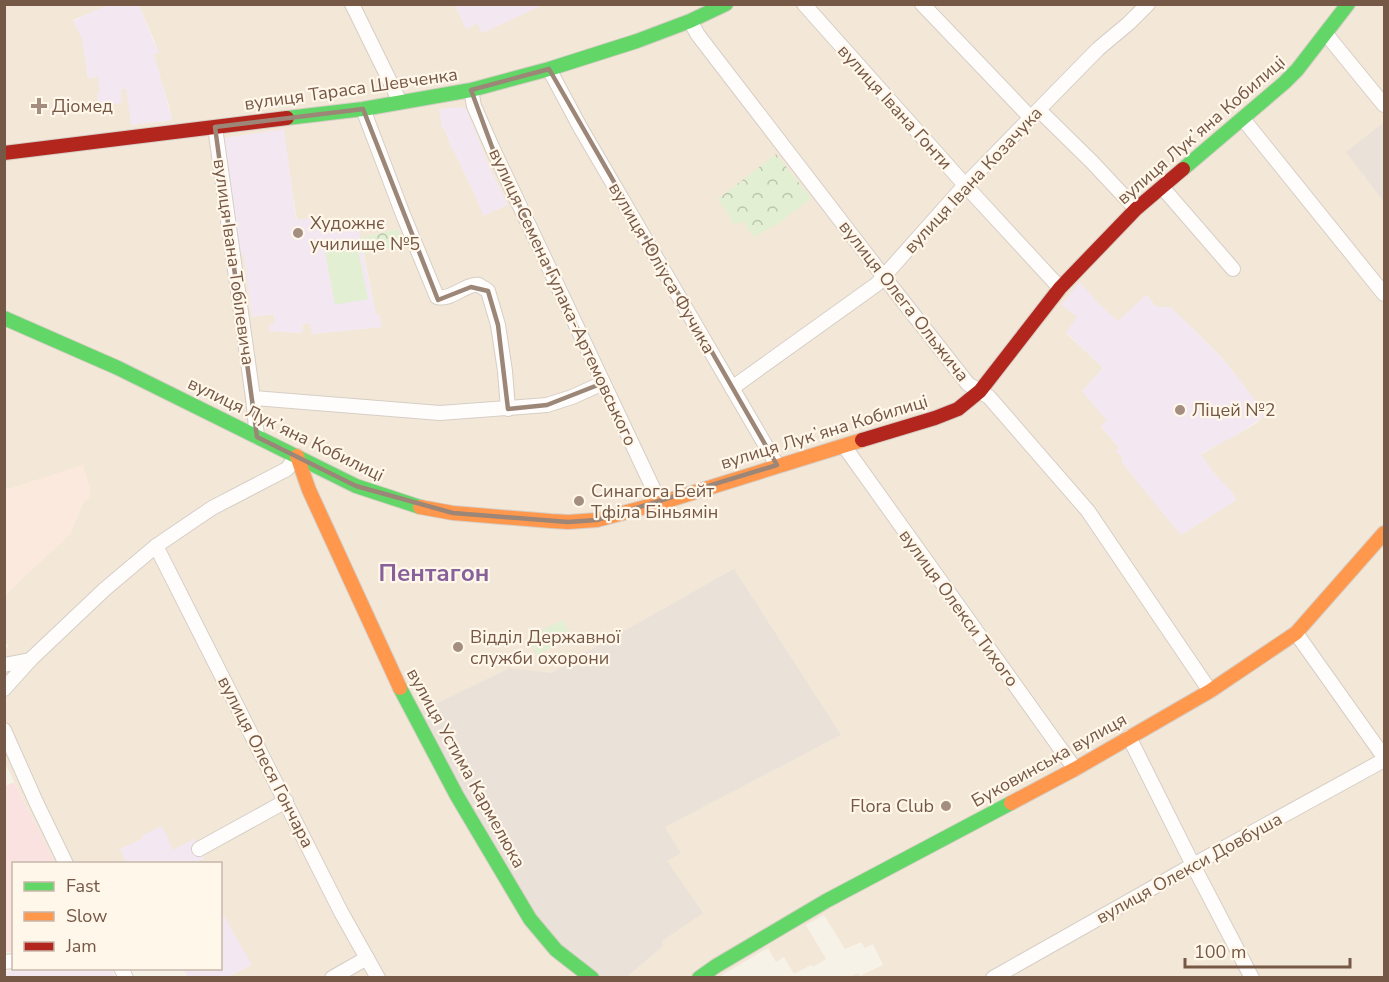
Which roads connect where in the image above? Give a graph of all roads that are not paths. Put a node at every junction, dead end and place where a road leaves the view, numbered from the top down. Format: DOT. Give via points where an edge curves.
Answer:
graph roads {
  1 [pos="352,4"];
  2 [pos="726,4"];
  3 [pos="804,4"];
  4 [pos="922,4"];
  5 [pos="1148,4"];
  6 [pos="1348,4"];
  7 [pos="690,21"];
  8 [pos="1326,34"];
  9 [pos="549,69"];
  10 [pos="471,90"];
  11 [pos="400,102"];
  12 [pos="1384,105"];
  13 [pos="363,109"];
  14 [pos="1035,114"];
  15 [pos="1244,119"];
  16 [pos="215,126"];
  17 [pos="4,153"];
  18 [pos="965,185"];
  19 [pos="1161,187"];
  20 [pos="1136,208"];
  21 [pos="1233,269"];
  22 [pos="884,277"];
  23 [pos="1060,288"];
  24 [pos="1384,294"];
  25 [pos="4,318"];
  26 [pos="603,383"];
  27 [pos="732,388"];
  28 [pos="980,391"];
  29 [pos="253,398"];
  30 [pos="508,409"];
  31 [pos="257,437"];
  32 [pos="844,446"];
  33 [pos="297,456"];
  34 [pos="777,465"];
  35 [pos="660,503"];
  36 [pos="1384,533"];
  37 [pos="156,546"];
  38 [pos="1296,633"];
  39 [pos="30,660"];
  40 [pos="4,664"];
  41 [pos="4,689"];
  42 [pos="1210,691"];
  43 [pos="4,730"];
  44 [pos="1129,737"];
  45 [pos="1384,759"];
  46 [pos="1075,769"];
  47 [pos="286,801"];
  48 [pos="199,849"];
  49 [pos="65,862"];
  50 [pos="1193,865"];
  51 [pos="367,958"];
  52 [pos="332,978"];
  53 [pos="378,978"];
  54 [pos="592,978"];
  55 [pos="699,978"];
  56 [pos="993,978"];
  57 [pos="1252,978"];
  1 -- 11 [label="street"];
  2 -- 7 [label="street, вулиця Тараса Шевченка"];
  3 -- 18 [label="street, вулиця Івана Гонти"];
  4 -- 14 [label="street"];
  5 -- 14 [label="street, вулиця Івана Козачука"];
  6 -- 8 [label="street, вулиця Лукʼяна Кобилиці"];
  7 -- 9 [label="street, вулиця Тараса Шевченка"];
  7 -- 22 [label="street, вулиця Олега Ольжича"];
  8 -- 12 [label="street"];
  8 -- 15 [label="street, вулиця Лукʼяна Кобилиці" via="1297,70"];
  9 -- 10 [label="street, вулиця Тараса Шевченка"];
  9 -- 27 [label="street, вулиця Юліуса Фучика"];
  10 -- 11 [label="street, вулиця Тараса Шевченка"];
  10 -- 26 [label="street, вулиця Семена Гулака-Артемовського" via="492,147"];
  11 -- 13 [label="street, вулиця Тараса Шевченка"];
  13 -- 16 [label="street, вулиця Тараса Шевченка"];
  13 -- 30 [label="street" via="436,297 480,285 488,291 498,325"];
  14 -- 18 [label="street, вулиця Івана Козачука"];
  14 -- 20 [label="street" via="1092,162"];
  15 -- 19 [label="street, вулиця Лукʼяна Кобилиці"];
  15 -- 24 [label="street"];
  16 -- 17 [label="street, вулиця Тараса Шевченка"];
  16 -- 29 [label="street, вулиця Івана Тобілевича"];
  18 -- 22 [label="street, вулиця Івана Козачука"];
  18 -- 23 [label="street, вулиця Івана Гонти"];
  19 -- 20 [label="street, вулиця Лукʼяна Кобилиці"];
  19 -- 21 [label="street"];
  20 -- 23 [label="street, вулиця Лукʼяна Кобилиці"];
  22 -- 27 [label="street, вулиця Івана Козачука"];
  22 -- 28 [label="street, вулиця Олега Ольжича" via="968,384"];
  23 -- 28 [label="street, вулиця Лукʼяна Кобилиці"];
  25 -- 31 [label="street, вулиця Лукʼяна Кобилиці" via="106,362"];
  26 -- 30 [label="street" via="547,405"];
  26 -- 35 [label="street, вулиця Семена Гулака-Артемовського"];
  27 -- 34 [label="street, вулиця Юліуса Фучика"];
  28 -- 32 [label="street, вулиця Лукʼяна Кобилиці" via="958,409"];
  28 -- 42 [label="street, вулиця Олега Ольжича" via="1088,511"];
  29 -- 30 [label="street" via="440,413"];
  29 -- 31 [label="street, вулиця Івана Тобілевича"];
  31 -- 33 [label="street, вулиця Лукʼяна Кобилиці"];
  32 -- 34 [label="street, вулиця Лукʼяна Кобилиці"];
  32 -- 46 [label="street, вулиця Олекси Тихого"];
  33 -- 35 [label="street, вулиця Лукʼяна Кобилиці" via="356,486 419,507 453,513 568,522 597,520"];
  33 -- 37 [label="street" via="287,469 212,508"];
  33 -- 54 [label="street, вулиця Устима Кармелюка" via="403,695 457,796 530,919 556,950"];
  34 -- 35 [label="street, вулиця Лукʼяна Кобилиці"];
  36 -- 38 [label="street, Буковинська вулиця"];
  37 -- 39 [label="street"];
  37 -- 47 [label="street, вулиця Олеся Гончара"];
  38 -- 42 [label="street, Буковинська вулиця"];
  38 -- 45 [label="street"];
  39 -- 40 [label="street"];
  39 -- 41 [label="street"];
  42 -- 44 [label="street, Буковинська вулиця"];
  43 -- 49 [label="street"];
  44 -- 46 [label="street, Буковинська вулиця"];
  44 -- 50 [label="street"];
  45 -- 50 [label="street, вулиця Олекси Довбуша"];
  46 -- 55 [label="street, Буковинська вулиця" via="826,901"];
  47 -- 48 [label="street"];
  47 -- 51 [label="street, вулиця Олеся Гончара"];
  50 -- 56 [label="street, вулиця Олекси Довбуша"];
  50 -- 57 [label="street"];
  51 -- 52 [label="street"];
  51 -- 53 [label="street, вулиця Олеся Гончара"];
}
